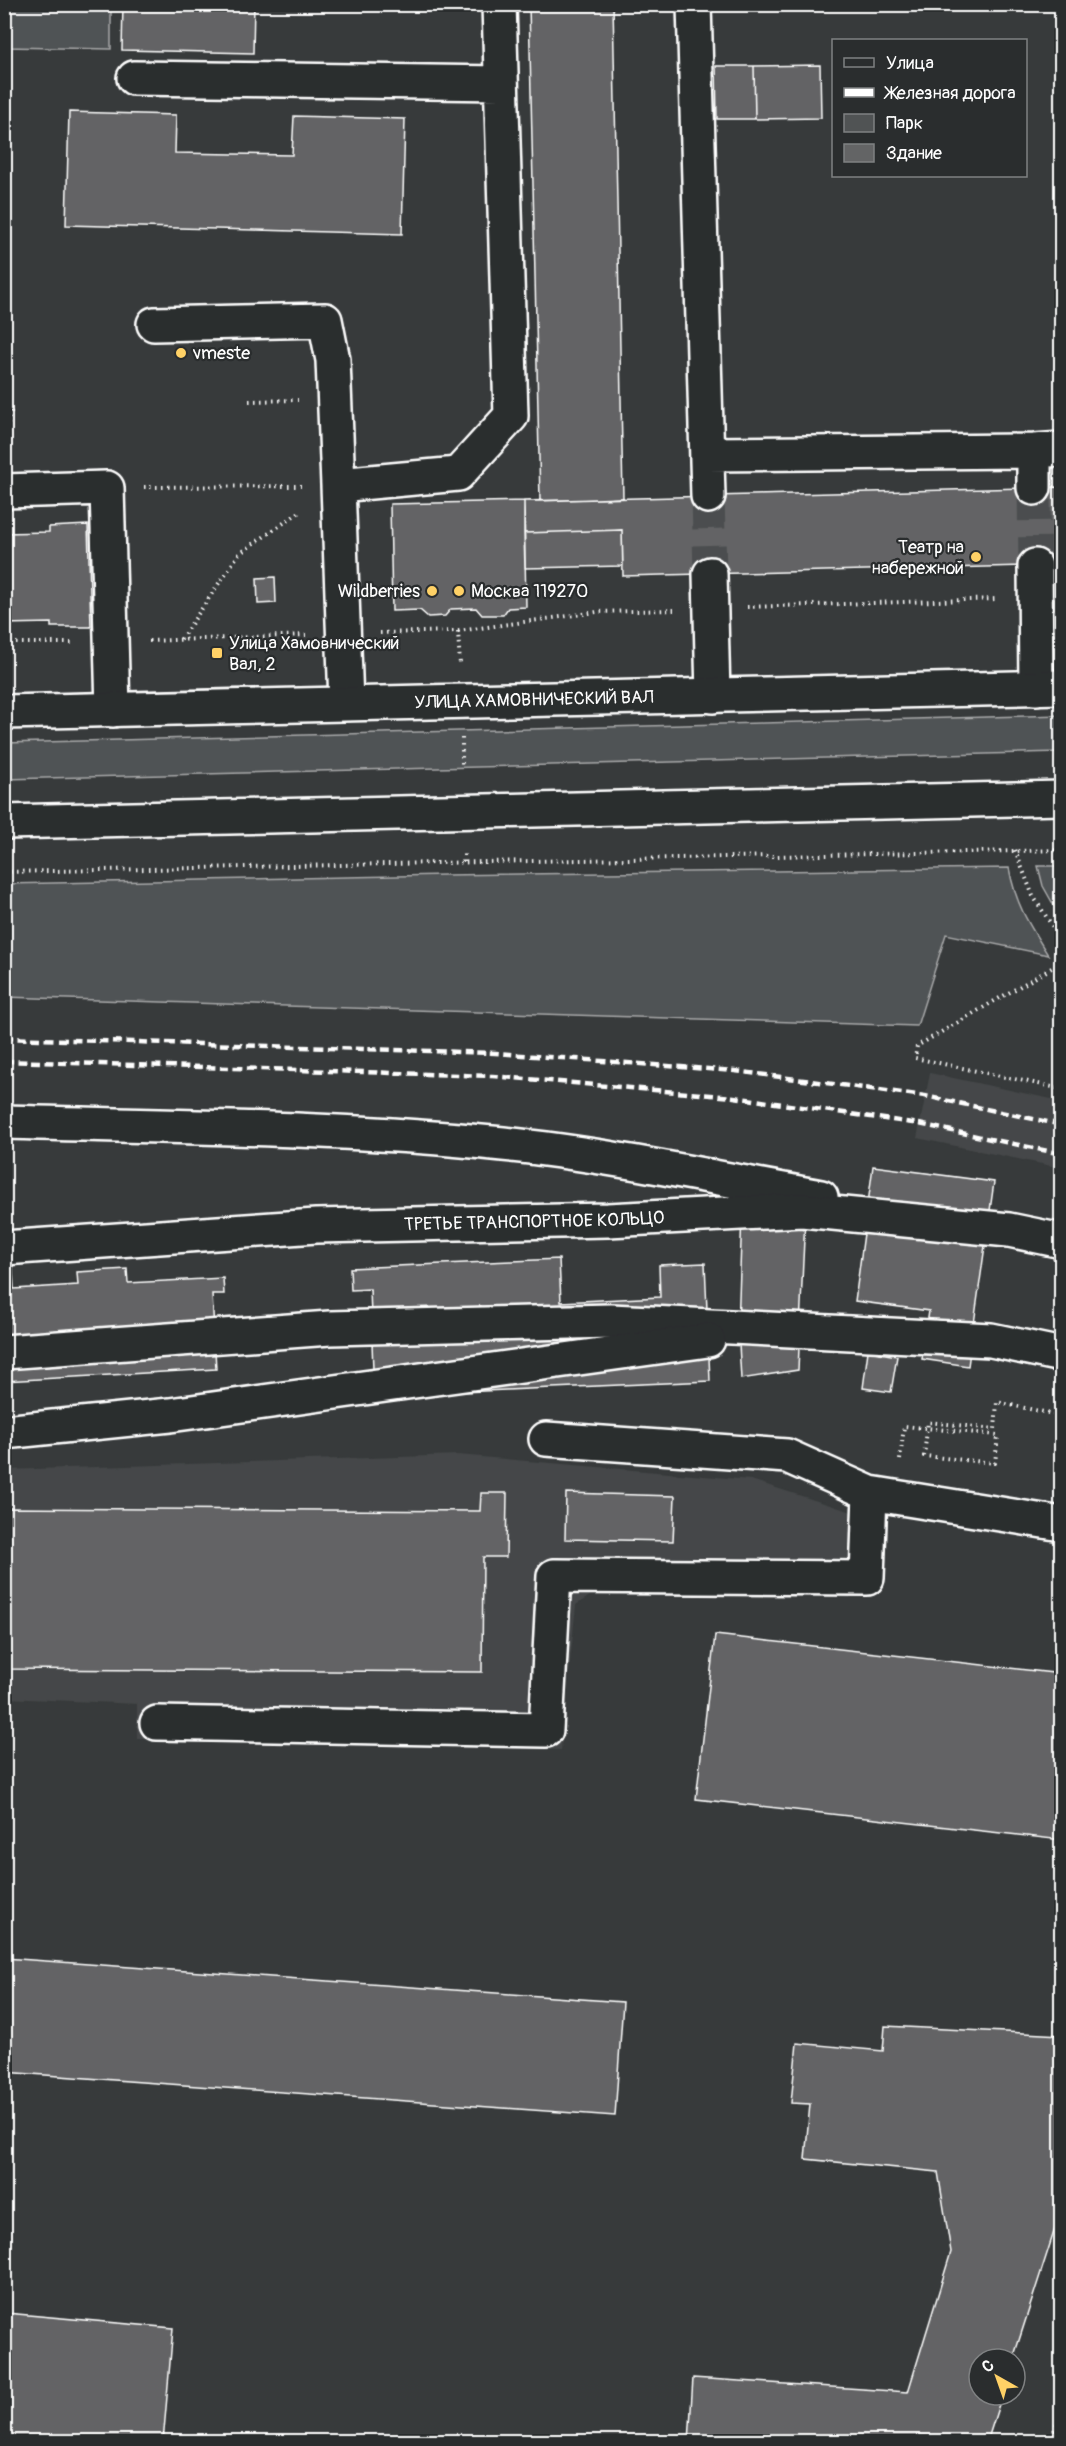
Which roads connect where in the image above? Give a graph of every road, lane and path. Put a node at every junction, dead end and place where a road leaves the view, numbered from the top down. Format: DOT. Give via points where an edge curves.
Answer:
graph roads {
  1 [pos="499,4"];
  2 [pos="694,4"];
  3 [pos="134,78"];
  4 [pos="501,83"];
  5 [pos="154,324"];
  6 [pos="335,399"];
  7 [pos="249,401"];
  8 [pos="12,408"];
  9 [pos="4,427"];
  10 [pos="1048,450"];
  11 [pos="707,454"];
  12 [pos="338,485"];
  13 [pos="107,488"];
  14 [pos="1034,488"];
  15 [pos="4,491"];
  16 [pos="708,496"];
  17 [pos="710,574"];
  18 [pos="1035,582"];
  19 [pos="711,608"];
  20 [pos="458,631"];
  21 [pos="344,634"];
  22 [pos="181,639"];
  23 [pos="4,643"];
  24 [pos="112,643"];
  25 [pos="460,669"];
  26 [pos="1049,687"];
  27 [pos="713,696"];
  28 [pos="346,703"];
  29 [pos="113,710"];
  30 [pos="4,712"];
  31 [pos="461,731"];
  32 [pos="462,767"];
  33 [pos="1062,798"];
  34 [pos="4,822"];
  35 [pos="1015,850"];
  36 [pos="1062,850"];
  37 [pos="464,853"];
  38 [pos="464,862"];
  39 [pos="4,872"];
  40 [pos="1062,941"];
  41 [pos="1062,962"];
  42 [pos="1062,1089"];
  43 [pos="4,1122"];
  44 [pos="1009,1230"];
  45 [pos="1062,1241"];
  46 [pos="4,1248"];
  47 [pos="790,1328"];
  48 [pos="4,1352"];
  49 [pos="1062,1355"];
  50 [pos="1062,1416"];
  51 [pos="904,1426"];
  52 [pos="4,1432"];
  53 [pos="546,1439"];
  54 [pos="870,1493"];
  55 [pos="1062,1524"];
  56 [pos="157,1723"];
  57 [pos="1062,2410"];
  58 [pos="1050,2442"];
  1 -- 4 [label="main road"];
  2 -- 11 [label="main road"];
  3 -- 4 [label="main road"];
  4 -- 12 [label="main road" via="511,416 458,474"];
  5 -- 6 [label="main road" via="325,320"];
  6 -- 7 [label="path"];
  6 -- 12 [label="main road"];
  8 -- 9 [label="path"];
  10 -- 11 [label="main road"];
  10 -- 14 [label="main road"];
  11 -- 16 [label="main road"];
  12 -- 13 [label="path"];
  12 -- 21 [label="main road"];
  12 -- 22 [label="path" via="239,554"];
  13 -- 15 [label="main road"];
  13 -- 24 [label="main road"];
  17 -- 19 [label="main road"];
  18 -- 19 [label="path"];
  18 -- 26 [label="main road"];
  19 -- 20 [label="path" via="597,612"];
  19 -- 27 [label="main road"];
  20 -- 21 [label="path"];
  20 -- 25 [label="path"];
  21 -- 22 [label="path"];
  21 -- 28 [label="main road"];
  22 -- 24 [label="path"];
  23 -- 24 [label="path"];
  24 -- 29 [label="main road"];
  26 -- 27 [label="main road, УЛИЦА ХАМОВНИЧЕСКИЙ ВАЛ"];
  27 -- 28 [label="main road, УЛИЦА ХАМОВНИЧЕСКИЙ ВАЛ"];
  28 -- 29 [label="main road, УЛИЦА ХАМОВНИЧЕСКИЙ ВАЛ"];
  29 -- 30 [label="main road, УЛИЦА ХАМОВНИЧЕСКИЙ ВАЛ"];
  31 -- 32 [label="path"];
  33 -- 34 [label="main road"];
  35 -- 36 [label="path"];
  35 -- 38 [label="path"];
  35 -- 40 [label="path" via="1033,896"];
  37 -- 38 [label="path"];
  38 -- 39 [label="path"];
  41 -- 42 [label="path" via="917,1046 915,1058"];
  43 -- 44 [label="main road" via="308,1131 502,1144 594,1155"];
  44 -- 45 [label="main road, ТРЕТЬЕ ТРАНСПОРТНОЕ КОЛЬЦО"];
  44 -- 46 [label="main road, ТРЕТЬЕ ТРАНСПОРТНОЕ КОЛЬЦО" via="802,1210 608,1220 316,1226"];
  47 -- 48 [label="main road" via="611,1321 330,1328"];
  47 -- 49 [label="main road" via="991,1340"];
  47 -- 52 [label="main road" via="170,1415"];
  50 -- 51 [label="path" via="997,1402 995,1429 928,1422 927,1434 924,1456 995,1463 998,1435 933,1428 923,1428"];
  53 -- 54 [label="main road" via="788,1456"];
  54 -- 55 [label="main road"];
  54 -- 56 [label="main road" via="867,1578 554,1576 546,1730"];
  57 -- 58 [label="path"];
}
